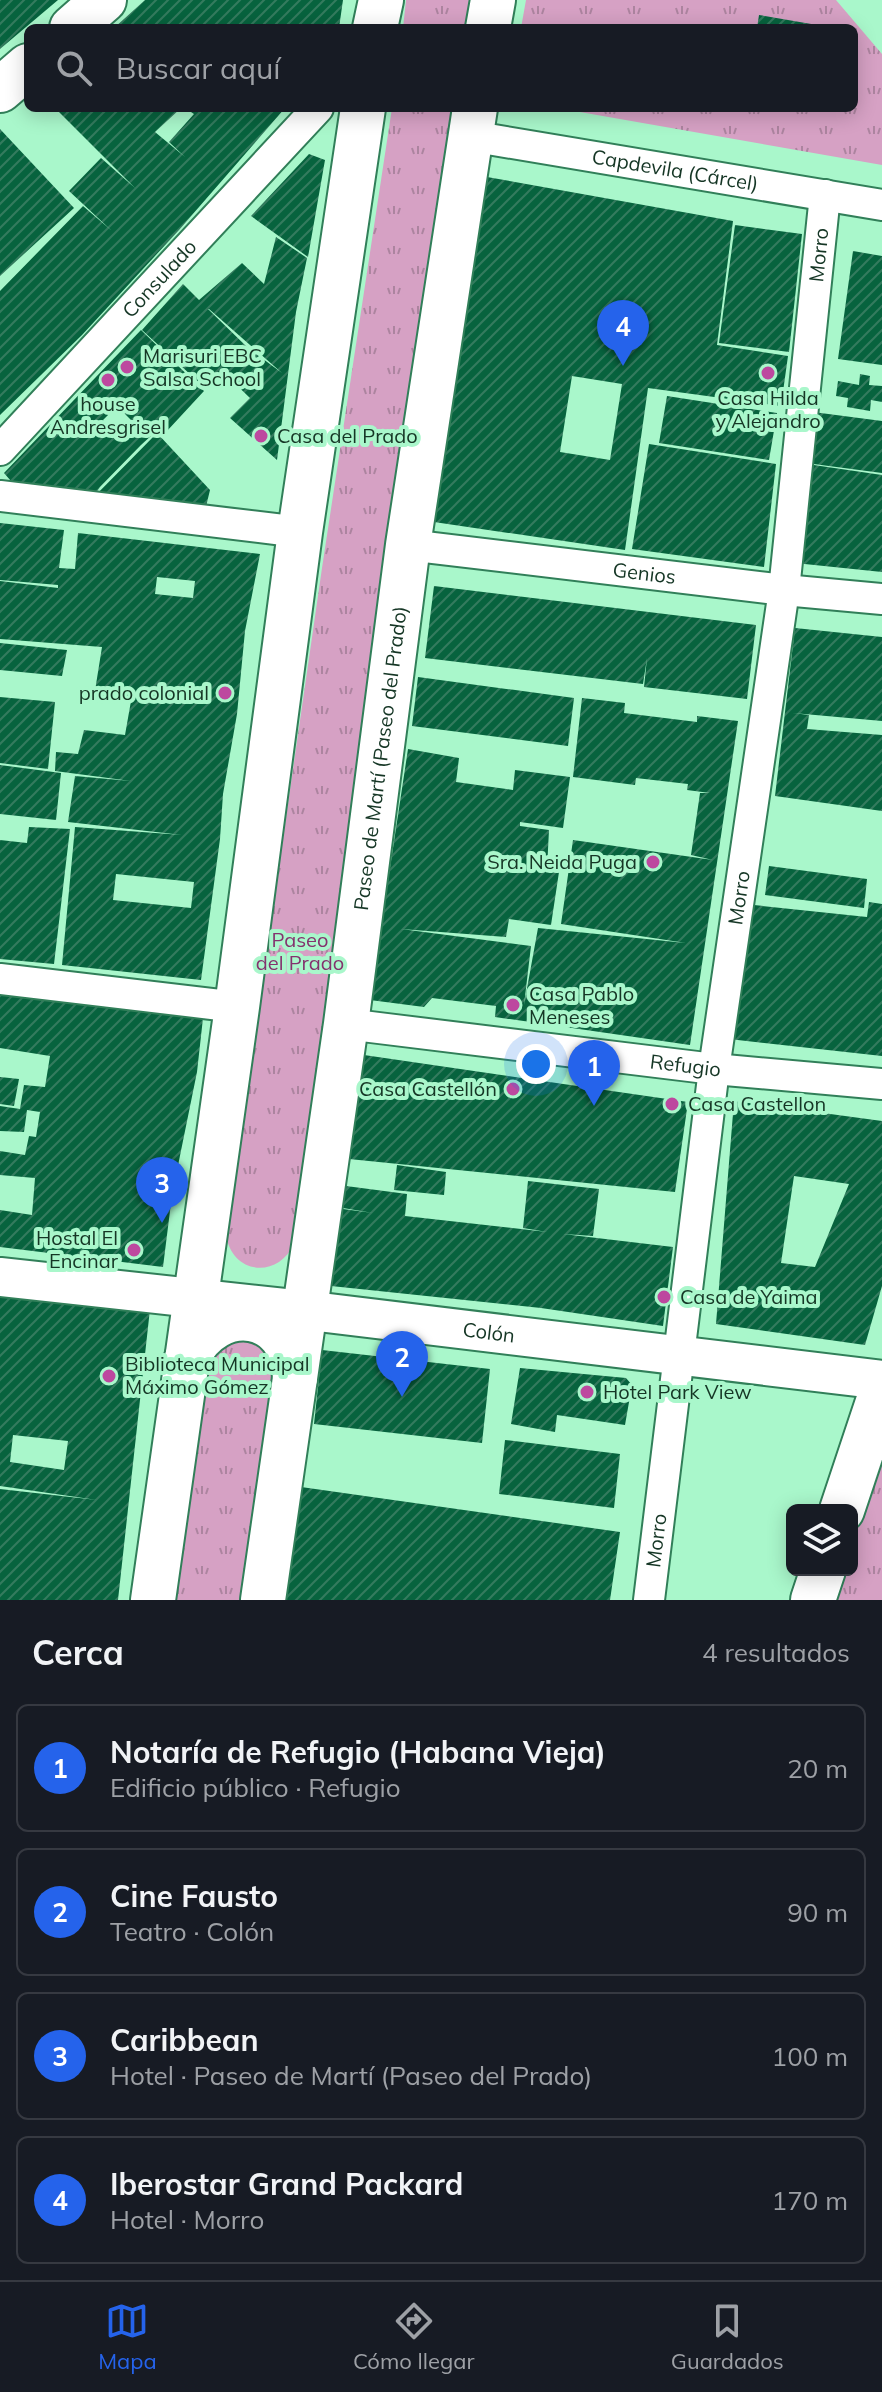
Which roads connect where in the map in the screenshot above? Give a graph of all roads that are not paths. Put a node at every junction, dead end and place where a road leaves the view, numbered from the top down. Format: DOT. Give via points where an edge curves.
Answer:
graph roads {
  1 [pos="104,0"];
  2 [pos="381,0"];
  3 [pos="493,0"];
  4 [pos="77,24"];
  5 [pos="376,24"];
  6 [pos="489,24"];
  7 [pos="314,112"];
  8 [pos="362,112"];
  9 [pos="472,122"];
  10 [pos="825,195"];
  11 [pos="882,205"];
  12 [pos="0,450"];
  13 [pos="0,496"];
  14 [pos="300,532"];
  15 [pos="408,545"];
  16 [pos="784,590"];
  17 [pos="882,599"];
  18 [pos="0,979"];
  19 [pos="237,1007"];
  20 [pos="346,1024"];
  21 [pos="714,1069"];
  22 [pos="882,1084"];
  23 [pos="201,1254"];
  24 [pos="311,1258"];
  25 [pos="0,1277"];
  26 [pos="194,1300"];
  27 [pos="248,1304"];
  28 [pos="303,1310"];
  29 [pos="678,1355"];
  30 [pos="187,1358"];
  31 [pos="882,1380"];
  32 [pos="295,1381"];
  33 [pos="882,1390"];
  34 [pos="844,1504"];
  35 [pos="821,1576"];
  36 [pos="153,1600"];
  37 [pos="263,1600"];
  38 [pos="649,1600"];
  39 [pos="813,1600"];
  1 -- 4 [label="main road"];
  2 -- 5 [label="main road"];
  3 -- 6 [label="main road"];
  7 -- 12 [label="street, Consulado"];
  8 -- 14 [label="main road"];
  9 -- 10 [label="street, Capdevila (Cárcel)"];
  9 -- 15 [label="main road, Paseo de Martí (Paseo del Prado)"];
  10 -- 11 [label="street, Capdevila (Cárcel)"];
  10 -- 16 [label="street, Morro"];
  13 -- 14 [label="street"];
  14 -- 19 [label="main road"];
  15 -- 16 [label="street, Genios"];
  15 -- 20 [label="main road, Paseo de Martí (Paseo del Prado)"];
  16 -- 17 [label="street, Genios"];
  16 -- 21 [label="street, Morro"];
  18 -- 19 [label="street"];
  19 -- 23 [label="main road"];
  20 -- 21 [label="street, Refugio"];
  20 -- 24 [label="main road, Paseo de Martí (Paseo del Prado)"];
  21 -- 22 [label="street, Refugio"];
  21 -- 29 [label="street, Morro"];
  23 -- 26 [label="main road"];
  23 -- 27 [label="main road" via="216,1287"];
  24 -- 27 [label="main road" via="295,1289 264,1304"];
  24 -- 28 [label="main road, Paseo de Martí (Paseo del Prado)"];
  25 -- 26 [label="street, Colón"];
  26 -- 27 [label="street, Colón"];
  26 -- 30 [label="main road"];
  27 -- 28 [label="street, Colón"];
  28 -- 29 [label="street, Colón"];
  28 -- 32 [label="main road, Paseo de Martí (Paseo del Prado)"];
  29 -- 31 [label="street, Colón"];
  29 -- 38 [label="street, Morro"];
  30 -- 32 [label="main road" via="209,1328 246,1318 278,1333 289,1347"];
  30 -- 36 [label="main road"];
  32 -- 37 [label="main road, Paseo de Martí (Paseo del Prado)"];
  33 -- 34 [label="main road"];
  35 -- 39 [label="main road"];
}
